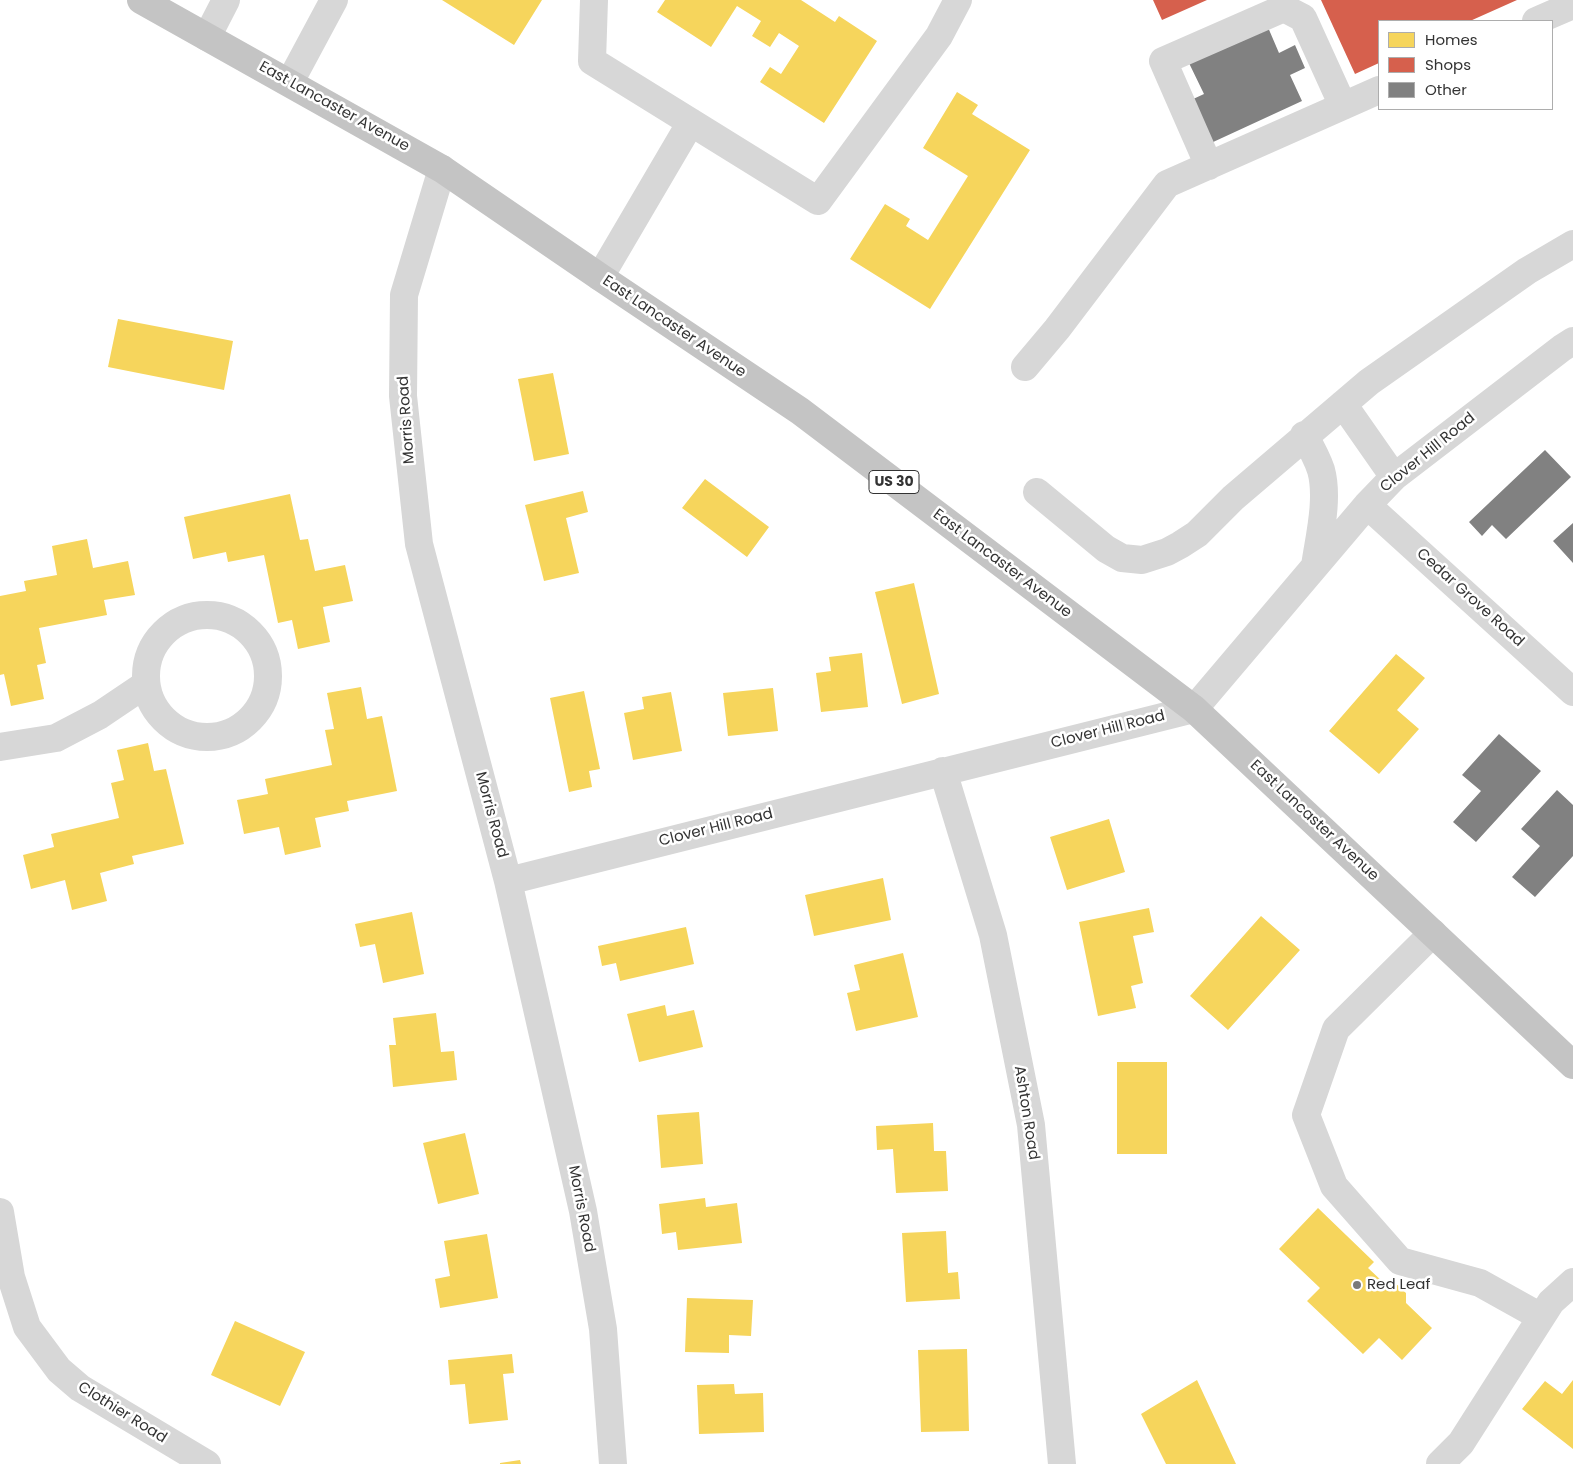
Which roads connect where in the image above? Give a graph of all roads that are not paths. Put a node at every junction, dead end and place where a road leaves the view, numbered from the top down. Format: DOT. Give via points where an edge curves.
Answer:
graph roads {
  1 [pos="140,0"];
  2 [pos="226,0"];
  3 [pos="334,0"];
  4 [pos="594,0"];
  5 [pos="958,0"];
  6 [pos="1573,5"];
  7 [pos="1538,20"];
  8 [pos="207,37"];
  9 [pos="290,82"];
  10 [pos="1378,90"];
  11 [pos="1343,106"];
  12 [pos="692,122"];
  13 [pos="1209,166"];
  14 [pos="442,168"];
  15 [pos="1573,244"];
  16 [pos="600,277"];
  17 [pos="1573,342"];
  18 [pos="1026,367"];
  19 [pos="1343,404"];
  20 [pos="1304,435"];
  21 [pos="1394,477"];
  22 [pos="1038,492"];
  23 [pos="1367,504"];
  24 [pos="1315,566"];
  25 [pos="146,684"];
  26 [pos="1573,692"];
  27 [pos="1194,708"];
  28 [pos="0,747"];
  29 [pos="943,771"];
  30 [pos="508,881"];
  31 [pos="1433,933"];
  32 [pos="1573,1065"];
  33 [pos="0,1212"];
  34 [pos="1573,1282"];
  35 [pos="1541,1317"];
  36 [pos="207,1464"];
  37 [pos="613,1464"];
  38 [pos="1062,1464"];
  39 [pos="1440,1464"];
  1 -- 8 [label="highway, East Lancaster Avenue / US 30"];
  2 -- 8 [label="street"];
  3 -- 9 [label="street"];
  4 -- 12 [label="street" via="592,61"];
  5 -- 12 [label="street" via="939,36 818,201"];
  6 -- 7 [label="street"];
  8 -- 9 [label="highway, East Lancaster Avenue / US 30"];
  9 -- 14 [label="highway, East Lancaster Avenue / US 30"];
  10 -- 11 [label="street"];
  11 -- 13 [label="street"];
  11 -- 13 [label="street" via="1303,18 1284,8 1162,61"];
  12 -- 16 [label="street"];
  13 -- 18 [label="street" via="1167,184"];
  14 -- 16 [label="highway, East Lancaster Avenue / US 30"];
  14 -- 30 [label="street, Morris Road" via="404,295 403,396 419,544"];
  15 -- 19 [label="street" via="1527,271 1368,382"];
  16 -- 27 [label="highway, East Lancaster Avenue / US 30" via="800,411"];
  17 -- 21 [label="street, Clover Hill Road"];
  19 -- 20 [label="street"];
  19 -- 21 [label="street"];
  20 -- 22 [label="street" via="1197,534 1167,552 1142,560 1122,558 1106,549"];
  20 -- 24 [label="street" via="1315,455 1324,488"];
  21 -- 23 [label="street, Clover Hill Road"];
  23 -- 24 [label="street, Clover Hill Road"];
  23 -- 26 [label="street, Cedar Grove Road"];
  24 -- 27 [label="street, Clover Hill Road"];
  25 -- 25 [label="street" via="152,704 165,721 183,732 204,737 236,730 256,712 266,694 268,681 263,650 250,632 233,620 215,615 192,616 172,625 159,637 148,656"];
  25 -- 28 [label="street" via="100,715 56,738"];
  27 -- 29 [label="street, Clover Hill Road"];
  27 -- 31 [label="highway, East Lancaster Avenue / US 30"];
  29 -- 30 [label="street, Clover Hill Road"];
  29 -- 38 [label="street, Ashton Road" via="993,935 1031,1125"];
  30 -- 37 [label="street, Morris Road" via="583,1211 604,1329"];
  31 -- 32 [label="highway, East Lancaster Avenue / US 30"];
  31 -- 35 [label="street" via="1336,1029 1306,1115 1334,1186 1400,1261 1480,1283"];
  33 -- 36 [label="street, Clothier Road" via="11,1277 27,1327 59,1370 80,1388"];
  34 -- 35 [label="street" via="1551,1302"];
  35 -- 39 [label="street" via="1461,1443"];
}
